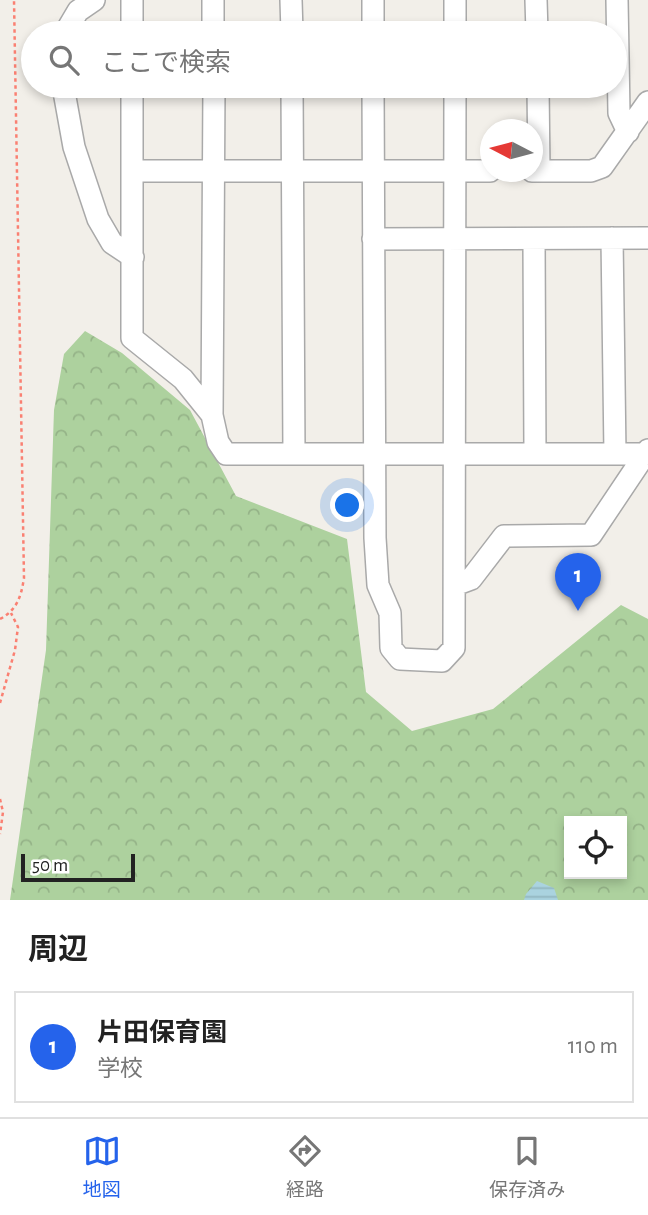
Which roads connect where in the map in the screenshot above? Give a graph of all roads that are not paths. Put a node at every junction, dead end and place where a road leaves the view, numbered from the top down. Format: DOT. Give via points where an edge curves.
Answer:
graph roads {
  1 [pos="94,0"];
  2 [pos="132,0"];
  3 [pos="213,0"];
  4 [pos="291,0"];
  5 [pos="373,0"];
  6 [pos="455,0"];
  7 [pos="536,0"];
  8 [pos="617,0"];
  9 [pos="72,21"];
  10 [pos="132,21"];
  11 [pos="214,21"];
  12 [pos="292,21"];
  13 [pos="373,21"];
  14 [pos="455,21"];
  15 [pos="537,21"];
  16 [pos="617,21"];
  17 [pos="66,98"];
  18 [pos="132,98"];
  19 [pos="214,98"];
  20 [pos="292,98"];
  21 [pos="373,98"];
  22 [pos="455,98"];
  23 [pos="538,98"];
  24 [pos="619,98"];
  25 [pos="648,102"];
  26 [pos="537,119"];
  27 [pos="628,132"];
  28 [pos="133,171"];
  29 [pos="292,171"];
  30 [pos="373,171"];
  31 [pos="455,171"];
  32 [pos="480,171"];
  33 [pos="543,171"];
  34 [pos="214,172"];
  35 [pos="612,238"];
  36 [pos="648,238"];
  37 [pos="373,239"];
  38 [pos="455,239"];
  39 [pos="534,240"];
  40 [pos="133,257"];
  41 [pos="212,415"];
  42 [pos="647,452"];
  43 [pos="294,454"];
  44 [pos="374,454"];
  45 [pos="455,454"];
  46 [pos="535,454"];
  47 [pos="615,454"];
  48 [pos="454,585"];
  1 -- 9 [label="street"];
  2 -- 10 [label="street"];
  3 -- 11 [label="street"];
  4 -- 12 [label="street"];
  5 -- 13 [label="street"];
  6 -- 14 [label="street"];
  7 -- 15 [label="street"];
  8 -- 16 [label="street"];
  17 -- 40 [label="street" via="74,147 98,219 112,243"];
  18 -- 28 [label="street"];
  19 -- 34 [label="street"];
  20 -- 29 [label="street"];
  21 -- 30 [label="street"];
  22 -- 31 [label="street"];
  23 -- 26 [label="street"];
  24 -- 27 [label="street" via="619,113"];
  25 -- 27 [label="street"];
  27 -- 33 [label="street" via="602,167 591,172"];
  28 -- 34 [label="street"];
  28 -- 40 [label="street"];
  29 -- 30 [label="street"];
  29 -- 34 [label="street"];
  29 -- 43 [label="street"];
  30 -- 31 [label="street"];
  30 -- 37 [label="street"];
  31 -- 32 [label="street"];
  31 -- 38 [label="street"];
  34 -- 41 [label="street"];
  35 -- 36 [label="street"];
  35 -- 39 [label="street"];
  35 -- 47 [label="street"];
  37 -- 38 [label="street"];
  37 -- 44 [label="street"];
  38 -- 39 [label="street"];
  38 -- 45 [label="street"];
  39 -- 46 [label="street"];
  40 -- 41 [label="street" via="132,338 174,369"];
  41 -- 43 [label="street" via="226,454"];
  42 -- 47 [label="street"];
  42 -- 48 [label="street" via="591,535 504,536 471,579"];
  43 -- 44 [label="street"];
  44 -- 45 [label="street"];
  44 -- 48 [label="street" via="378,585 390,613 391,648 400,659 442,661 454,648"];
  45 -- 46 [label="street"];
  45 -- 48 [label="street"];
  46 -- 47 [label="street"];
}
